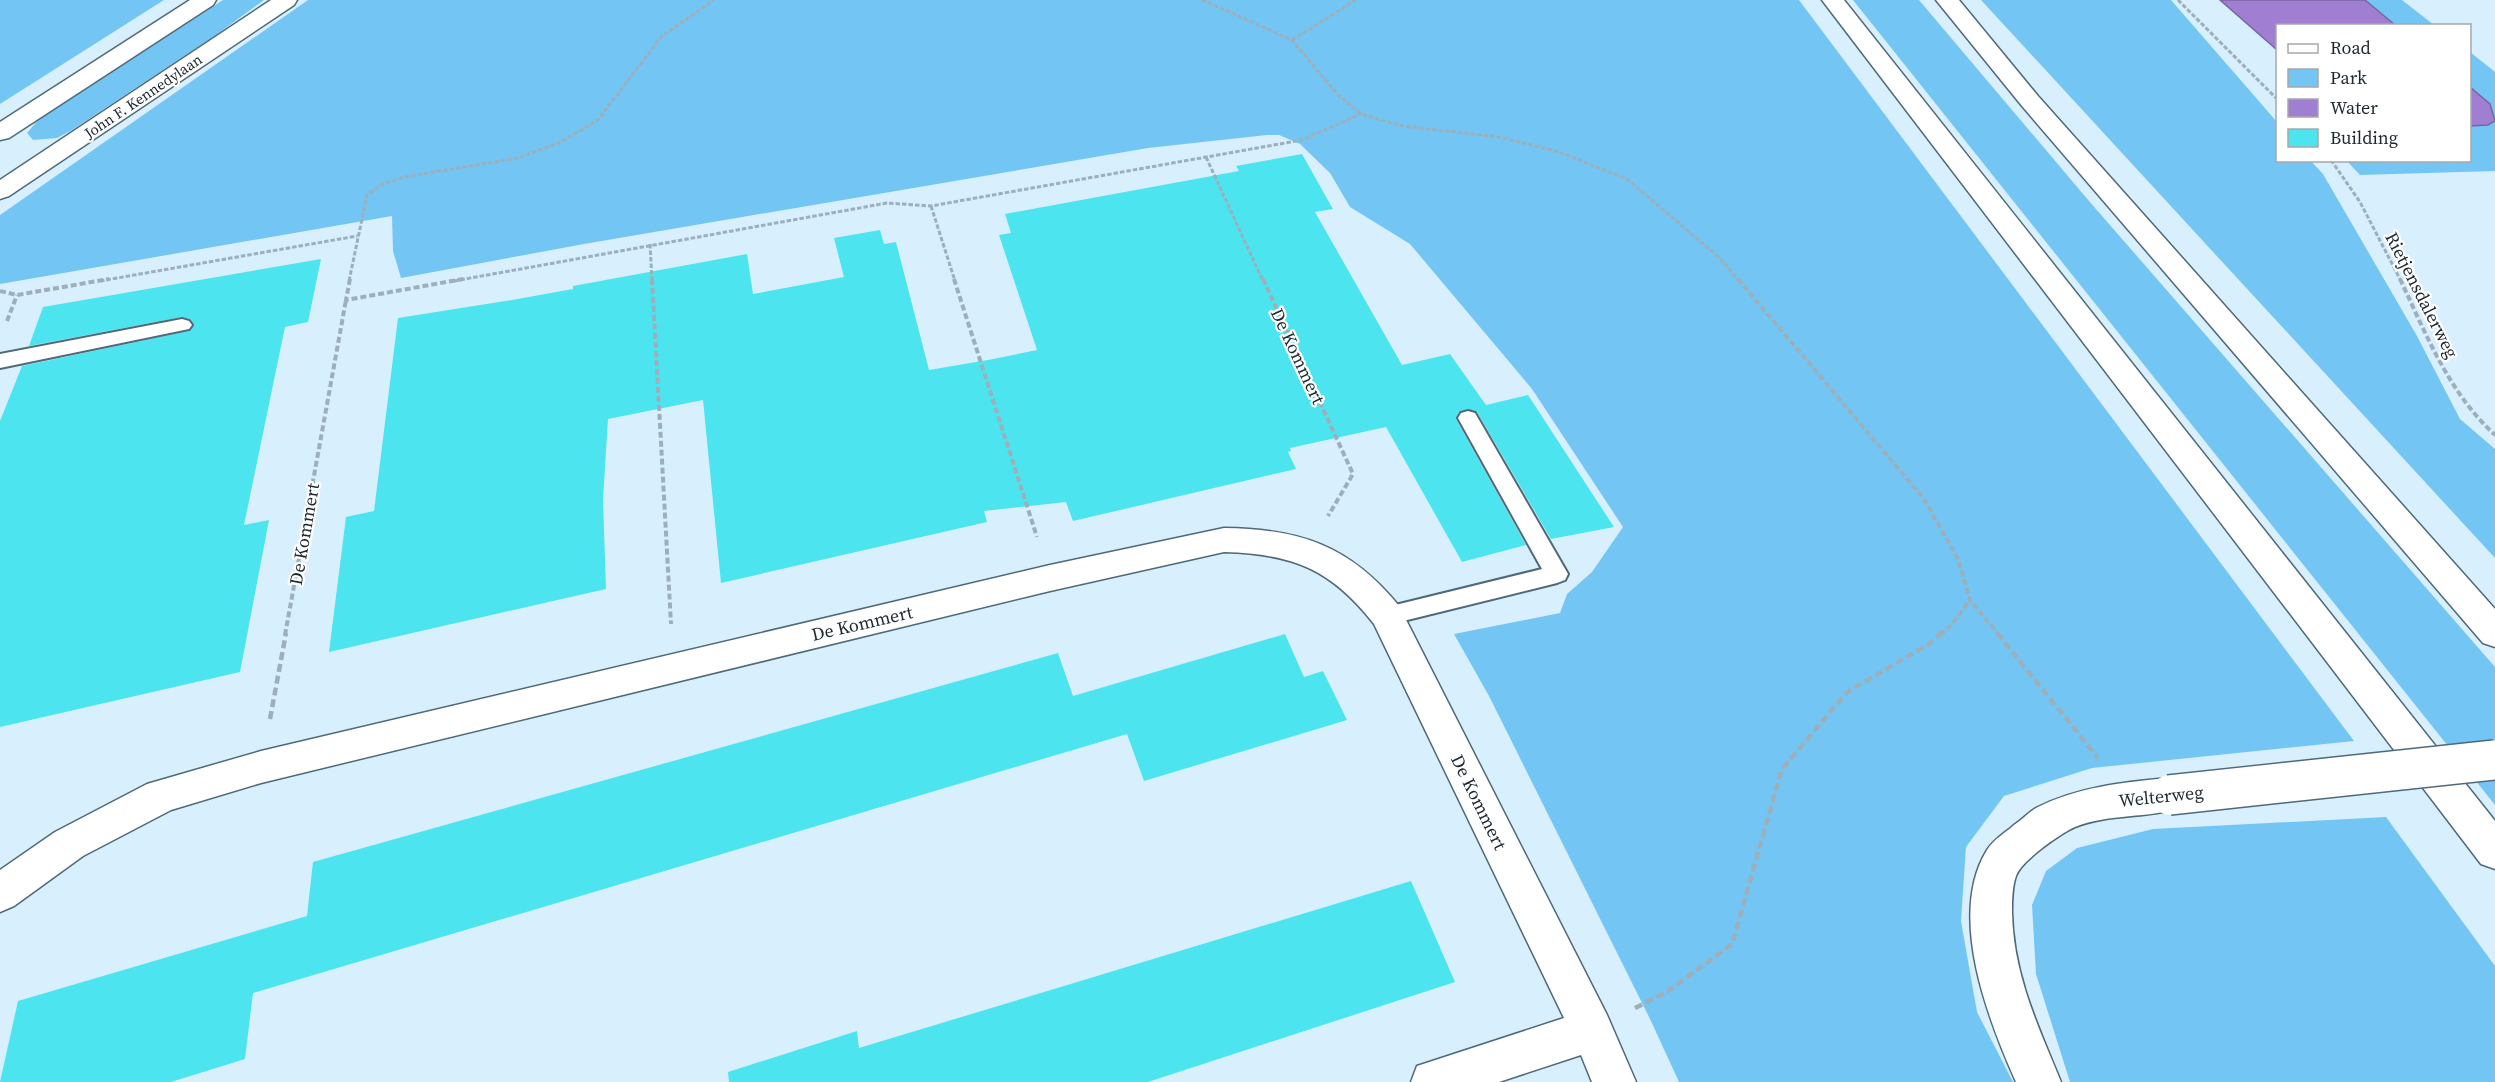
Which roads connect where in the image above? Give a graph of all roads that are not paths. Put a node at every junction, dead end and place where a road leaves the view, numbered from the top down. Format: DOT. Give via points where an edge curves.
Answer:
graph roads {
  1 [pos="205,0"];
  2 [pos="286,0"];
  3 [pos="1833,0"];
  4 [pos="1947,0"];
  5 [pos="0,133"];
  6 [pos="3,186"];
  7 [pos="182,325"];
  8 [pos="0,361"];
  9 [pos="1468,418"];
  10 [pos="1387,616"];
  11 [pos="2495,633"];
  12 [pos="2495,759"];
  13 [pos="2495,851"];
  14 [pos="0,893"];
  15 [pos="1592,1030"];
  16 [pos="1433,1082"];
  17 [pos="1614,1082"];
  18 [pos="2039,1082"];
  1 -- 5 [label="main road"];
  2 -- 6 [label="main road, John F. Kennedylaan"];
  3 -- 13 [label="main road"];
  4 -- 11 [label="main road" via="2030,101"];
  7 -- 8 [label="lane"];
  9 -- 10 [label="lane" via="1557,573"];
  10 -- 14 [label="main road, De Kommert" via="1354,578 1308,551 1253,539 1224,540 261,767 161,796 69,844"];
  10 -- 15 [label="main road, De Kommert"];
  12 -- 18 [label="main road, Welterweg, bridge" via="2124,798 2048,822 2012,849 1998,867 1992,916 1995,957 2014,1027"];
  15 -- 16 [label="main road"];
  15 -- 17 [label="main road, De Kommert"];
}
